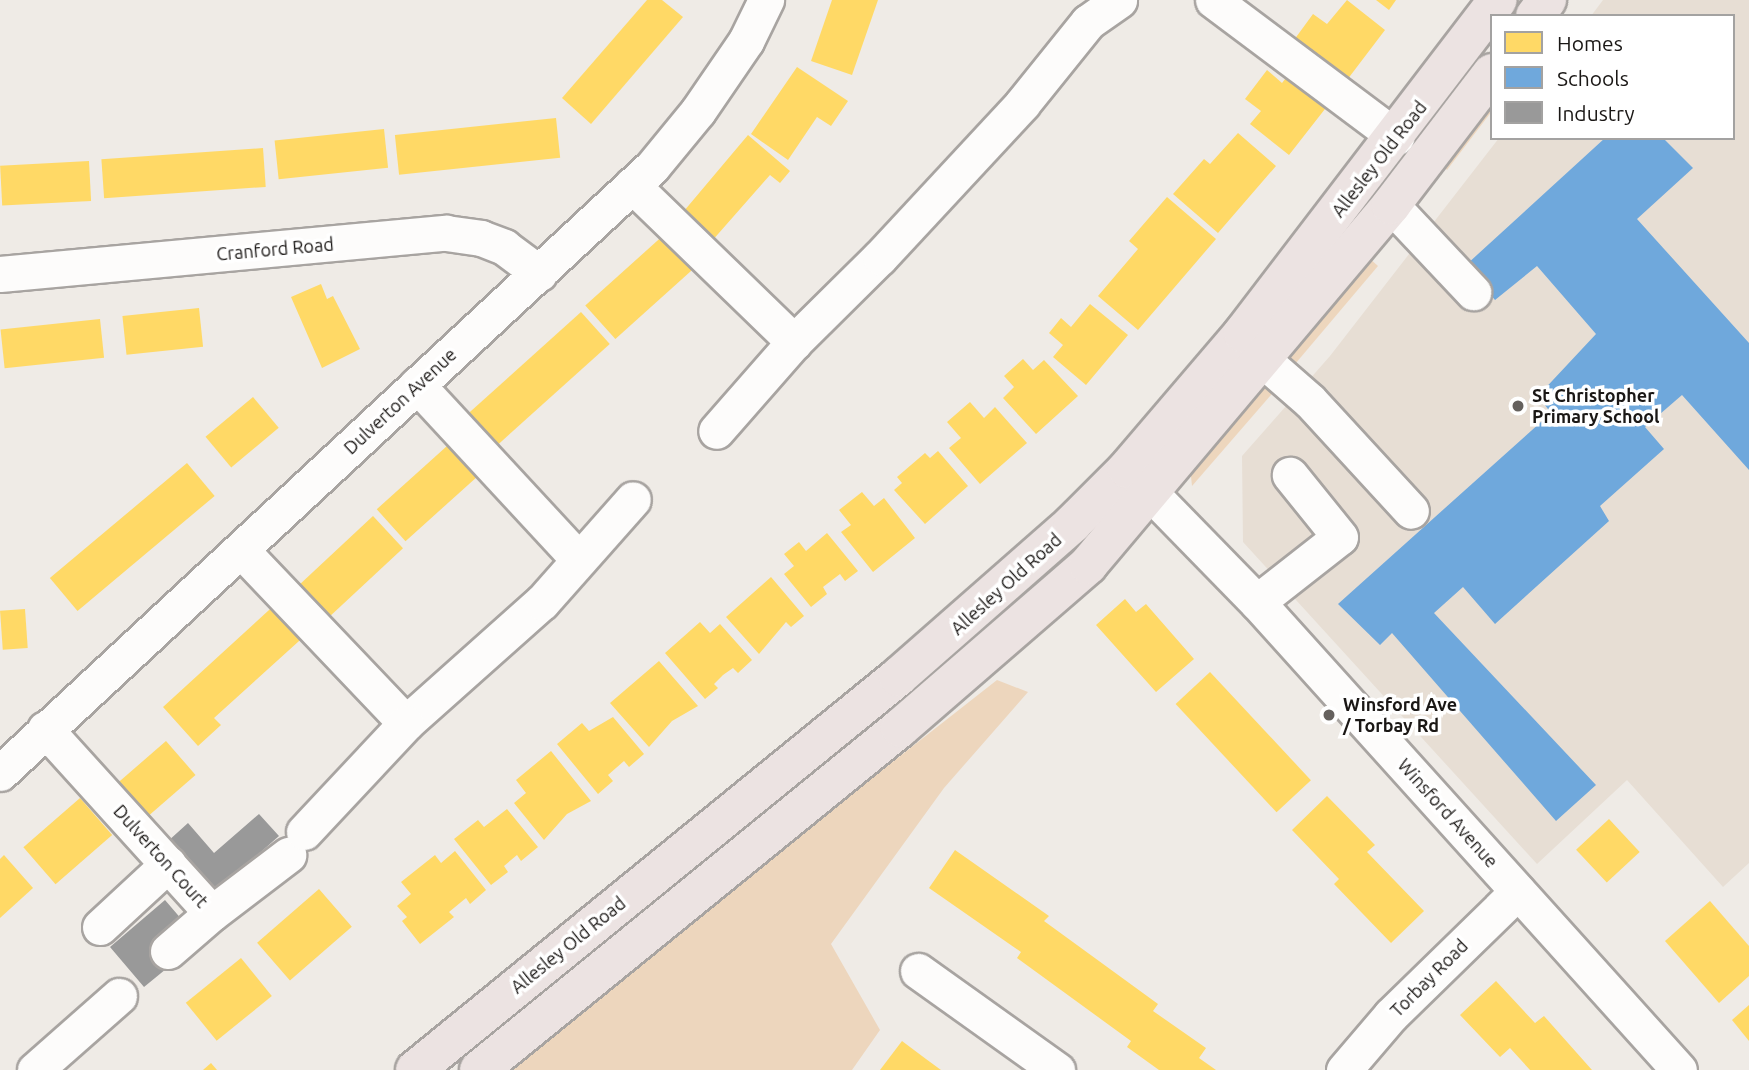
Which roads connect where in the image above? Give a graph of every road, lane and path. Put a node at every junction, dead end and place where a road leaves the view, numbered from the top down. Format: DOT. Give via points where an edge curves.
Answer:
graph roads {
  1 [pos="766,0"];
  2 [pos="1119,0"];
  3 [pos="1213,0"];
  4 [pos="1498,0"];
  5 [pos="1490,77"];
  6 [pos="1396,136"];
  7 [pos="632,185"];
  8 [pos="1391,205"];
  9 [pos="539,272"];
  10 [pos="0,274"];
  11 [pos="1473,292"];
  12 [pos="793,342"];
  13 [pos="1263,360"];
  14 [pos="417,386"];
  15 [pos="716,431"];
  16 [pos="1290,475"];
  17 [pos="1139,482"];
  18 [pos="633,499"];
  19 [pos="1412,511"];
  20 [pos="241,550"];
  21 [pos="579,561"];
  22 [pos="1257,602"];
  23 [pos="406,723"];
  24 [pos="46,729"];
  25 [pos="7,756"];
  26 [pos="168,864"];
  27 [pos="1518,891"];
  28 [pos="212,913"];
  29 [pos="100,927"];
  30 [pos="168,951"];
  31 [pos="919,971"];
  32 [pos="119,996"];
  33 [pos="462,1031"];
  34 [pos="483,1067"];
  35 [pos="35,1070"];
  36 [pos="415,1070"];
  37 [pos="1057,1070"];
  38 [pos="1344,1070"];
  39 [pos="1679,1070"];
  1 -- 7 [label="street, Dulverton Avenue" via="746,41 698,111"];
  2 -- 12 [label="street" via="1088,22 1022,104 880,257"];
  3 -- 6 [label="street"];
  4 -- 6 [label="main road, Allesley Old Road"];
  5 -- 8 [label="main road, Allesley Old Road"];
  6 -- 17 [label="main road, Allesley Old Road" via="1243,333"];
  7 -- 9 [label="street, Dulverton Avenue"];
  7 -- 12 [label="street"];
  8 -- 11 [label="street"];
  8 -- 13 [label="main road, Allesley Old Road"];
  9 -- 10 [label="street, Cranford Road" via="504,247 446,233"];
  9 -- 14 [label="street, Dulverton Avenue"];
  12 -- 15 [label="street"];
  13 -- 17 [label="main road, Allesley Old Road"];
  13 -- 19 [label="street" via="1310,401"];
  14 -- 20 [label="street, Dulverton Avenue"];
  14 -- 21 [label="street"];
  16 -- 22 [label="street" via="1340,537"];
  17 -- 22 [label="street, Winsford Avenue"];
  17 -- 33 [label="main road, Allesley Old Road"];
  17 -- 34 [label="main road, Allesley Old Road" via="1088,565 992,650"];
  18 -- 21 [label="street, Dulverton Court"];
  20 -- 23 [label="street"];
  20 -- 24 [label="street, Dulverton Avenue"];
  21 -- 23 [label="street, Dulverton Court" via="542,602"];
  22 -- 27 [label="street, Winsford Avenue"];
  23 -- 28 [label="street, Dulverton Court" via="296,844"];
  24 -- 25 [label="street, Dulverton Avenue"];
  24 -- 26 [label="street, Dulverton Court"];
  26 -- 28 [label="street, Dulverton Court"];
  26 -- 29 [label="street"];
  27 -- 38 [label="street, Torbay Road" via="1391,1015"];
  27 -- 39 [label="street, Winsford Avenue"];
  28 -- 30 [label="street"];
  31 -- 37 [label="street"];
  32 -- 35 [label="street"];
  33 -- 34 [label="main road"];
  33 -- 36 [label="main road, Allesley Old Road"];
}
